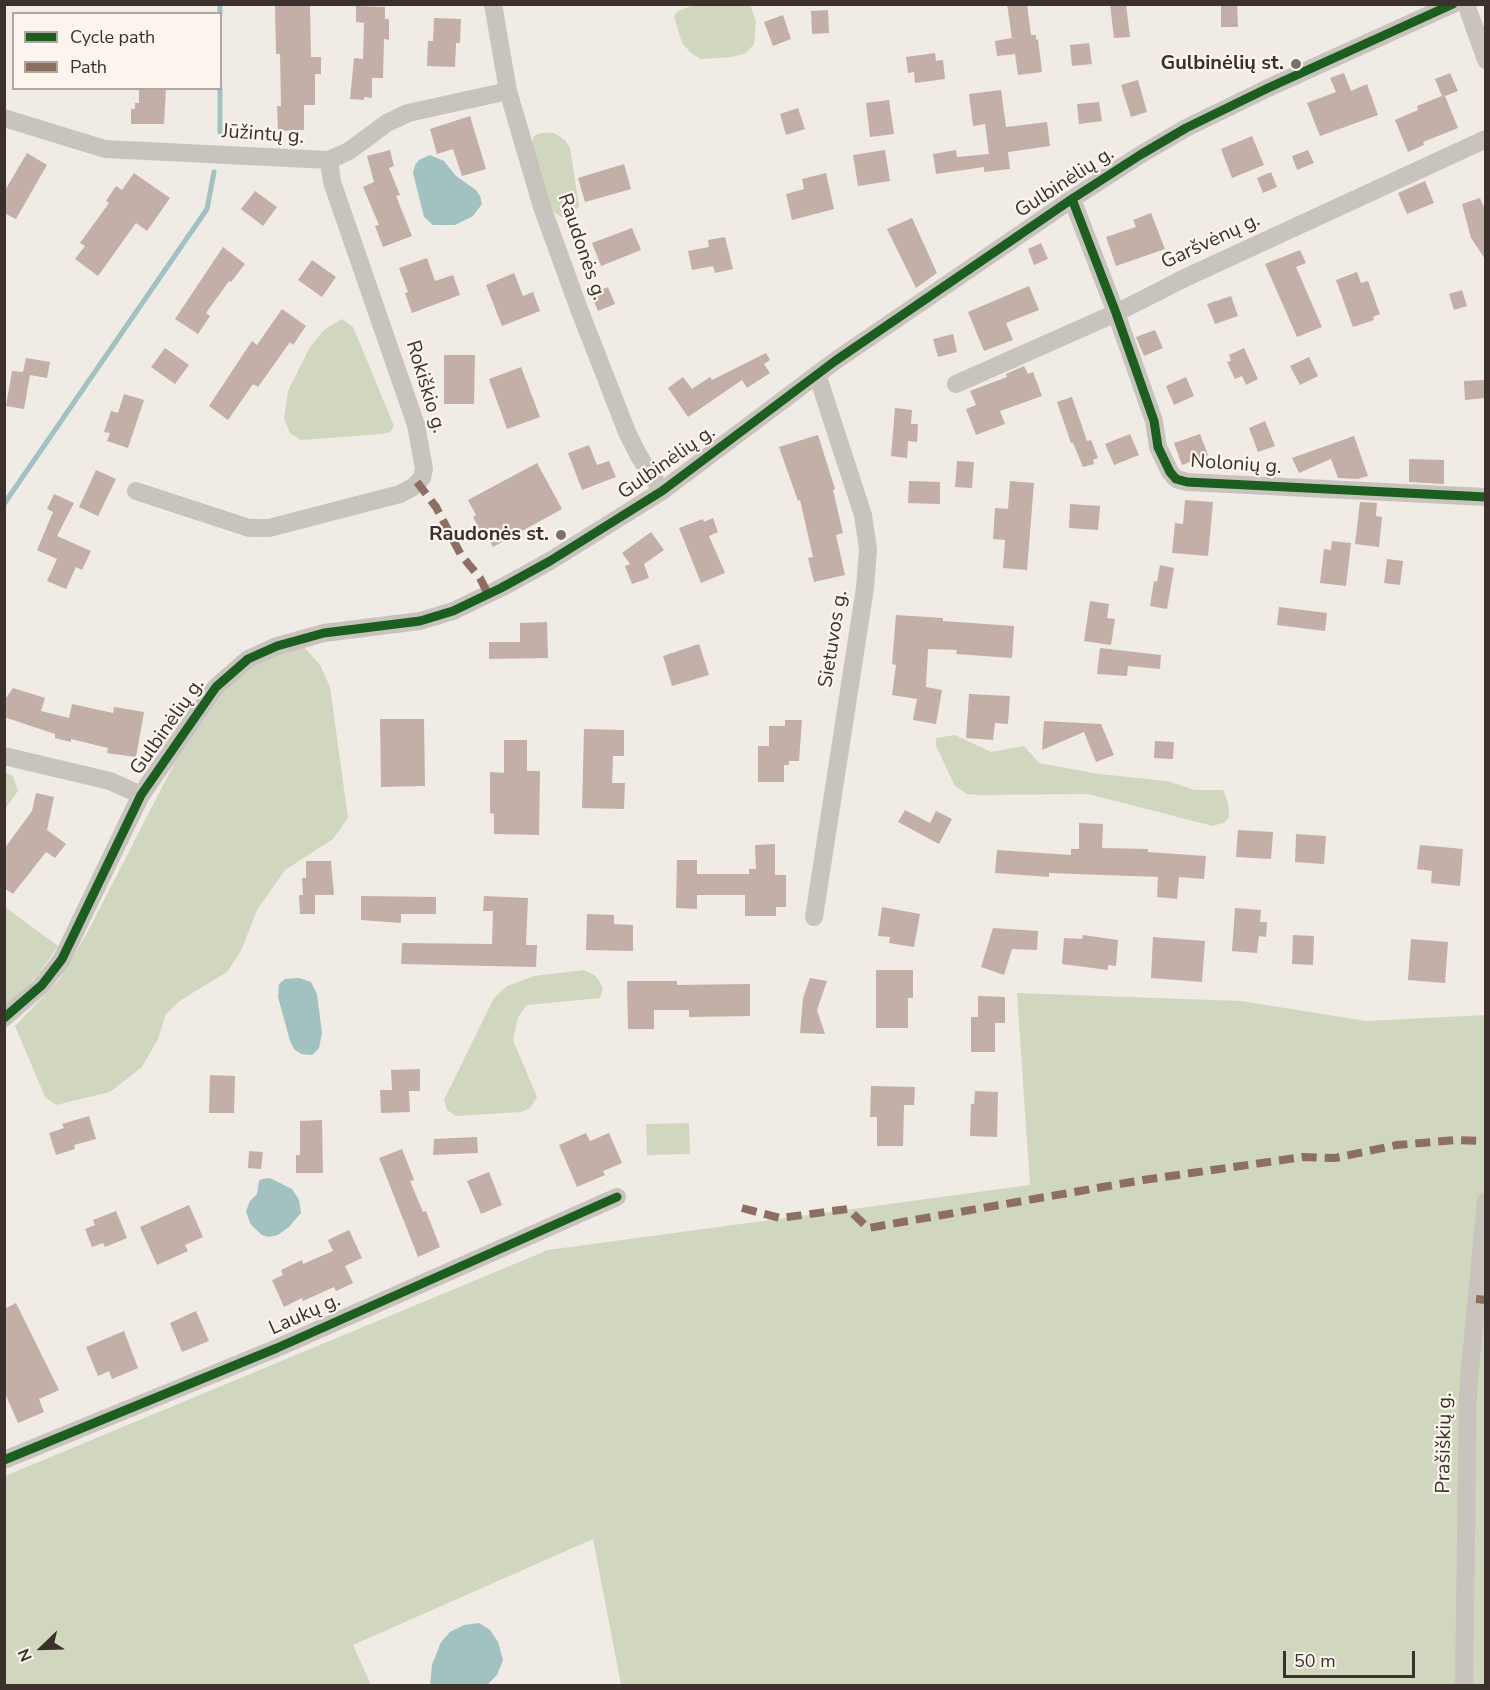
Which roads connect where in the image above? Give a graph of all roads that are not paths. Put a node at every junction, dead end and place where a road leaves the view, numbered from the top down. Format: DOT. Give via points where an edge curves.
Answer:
graph roads {
  1 [pos="493,4"];
  2 [pos="1453,4"];
  3 [pos="1466,4"];
  4 [pos="1485,60"];
  5 [pos="508,91"];
  6 [pos="4,118"];
  7 [pos="1485,139"];
  8 [pos="329,160"];
  9 [pos="1072,199"];
  10 [pos="1116,313"];
  11 [pos="817,374"];
  12 [pos="956,384"];
  13 [pos="136,491"];
  14 [pos="662,491"];
  15 [pos="1485,497"];
  16 [pos="4,756"];
  17 [pos="141,795"];
  18 [pos="814,917"];
  19 [pos="4,1018"];
  20 [pos="617,1197"];
  21 [pos="1485,1201"];
  22 [pos="4,1460"];
  23 [pos="1464,1686"];
  1 -- 5 [label="street, Raudonės g."];
  2 -- 9 [label="street, Gulbinėlių g." via="1186,128"];
  3 -- 4 [label="street"];
  5 -- 8 [label="street, Jūžintų g." via="408,113"];
  5 -- 14 [label="street, Raudonės g." via="542,207 579,309 627,432"];
  6 -- 8 [label="street, Jūžintų g." via="105,148"];
  7 -- 10 [label="street, Garšvėnų g."];
  8 -- 13 [label="street, Rokiškio g." via="332,182 416,425 422,478 400,494 269,528 249,528"];
  9 -- 10 [label="street, Nolonių g."];
  9 -- 11 [label="street, Gulbinėlių g."];
  10 -- 12 [label="street, Garšvėnų g."];
  10 -- 15 [label="street, Nolonių g." via="1154,422 1158,447 1176,478 1187,482"];
  11 -- 14 [label="street, Gulbinėlių g."];
  11 -- 18 [label="street, Sietuvos g." via="863,515 868,549"];
  14 -- 17 [label="street, Gulbinėlių g." via="550,561 453,611 420,621 324,633 248,659 216,687"];
  16 -- 17 [label="street" via="110,781"];
  17 -- 19 [label="street, Gulbinėlių g." via="62,958 42,985"];
  20 -- 22 [label="street, Laukų g." via="277,1348"];
  21 -- 23 [label="street, Prašiškių g." via="1468,1390"];
}
